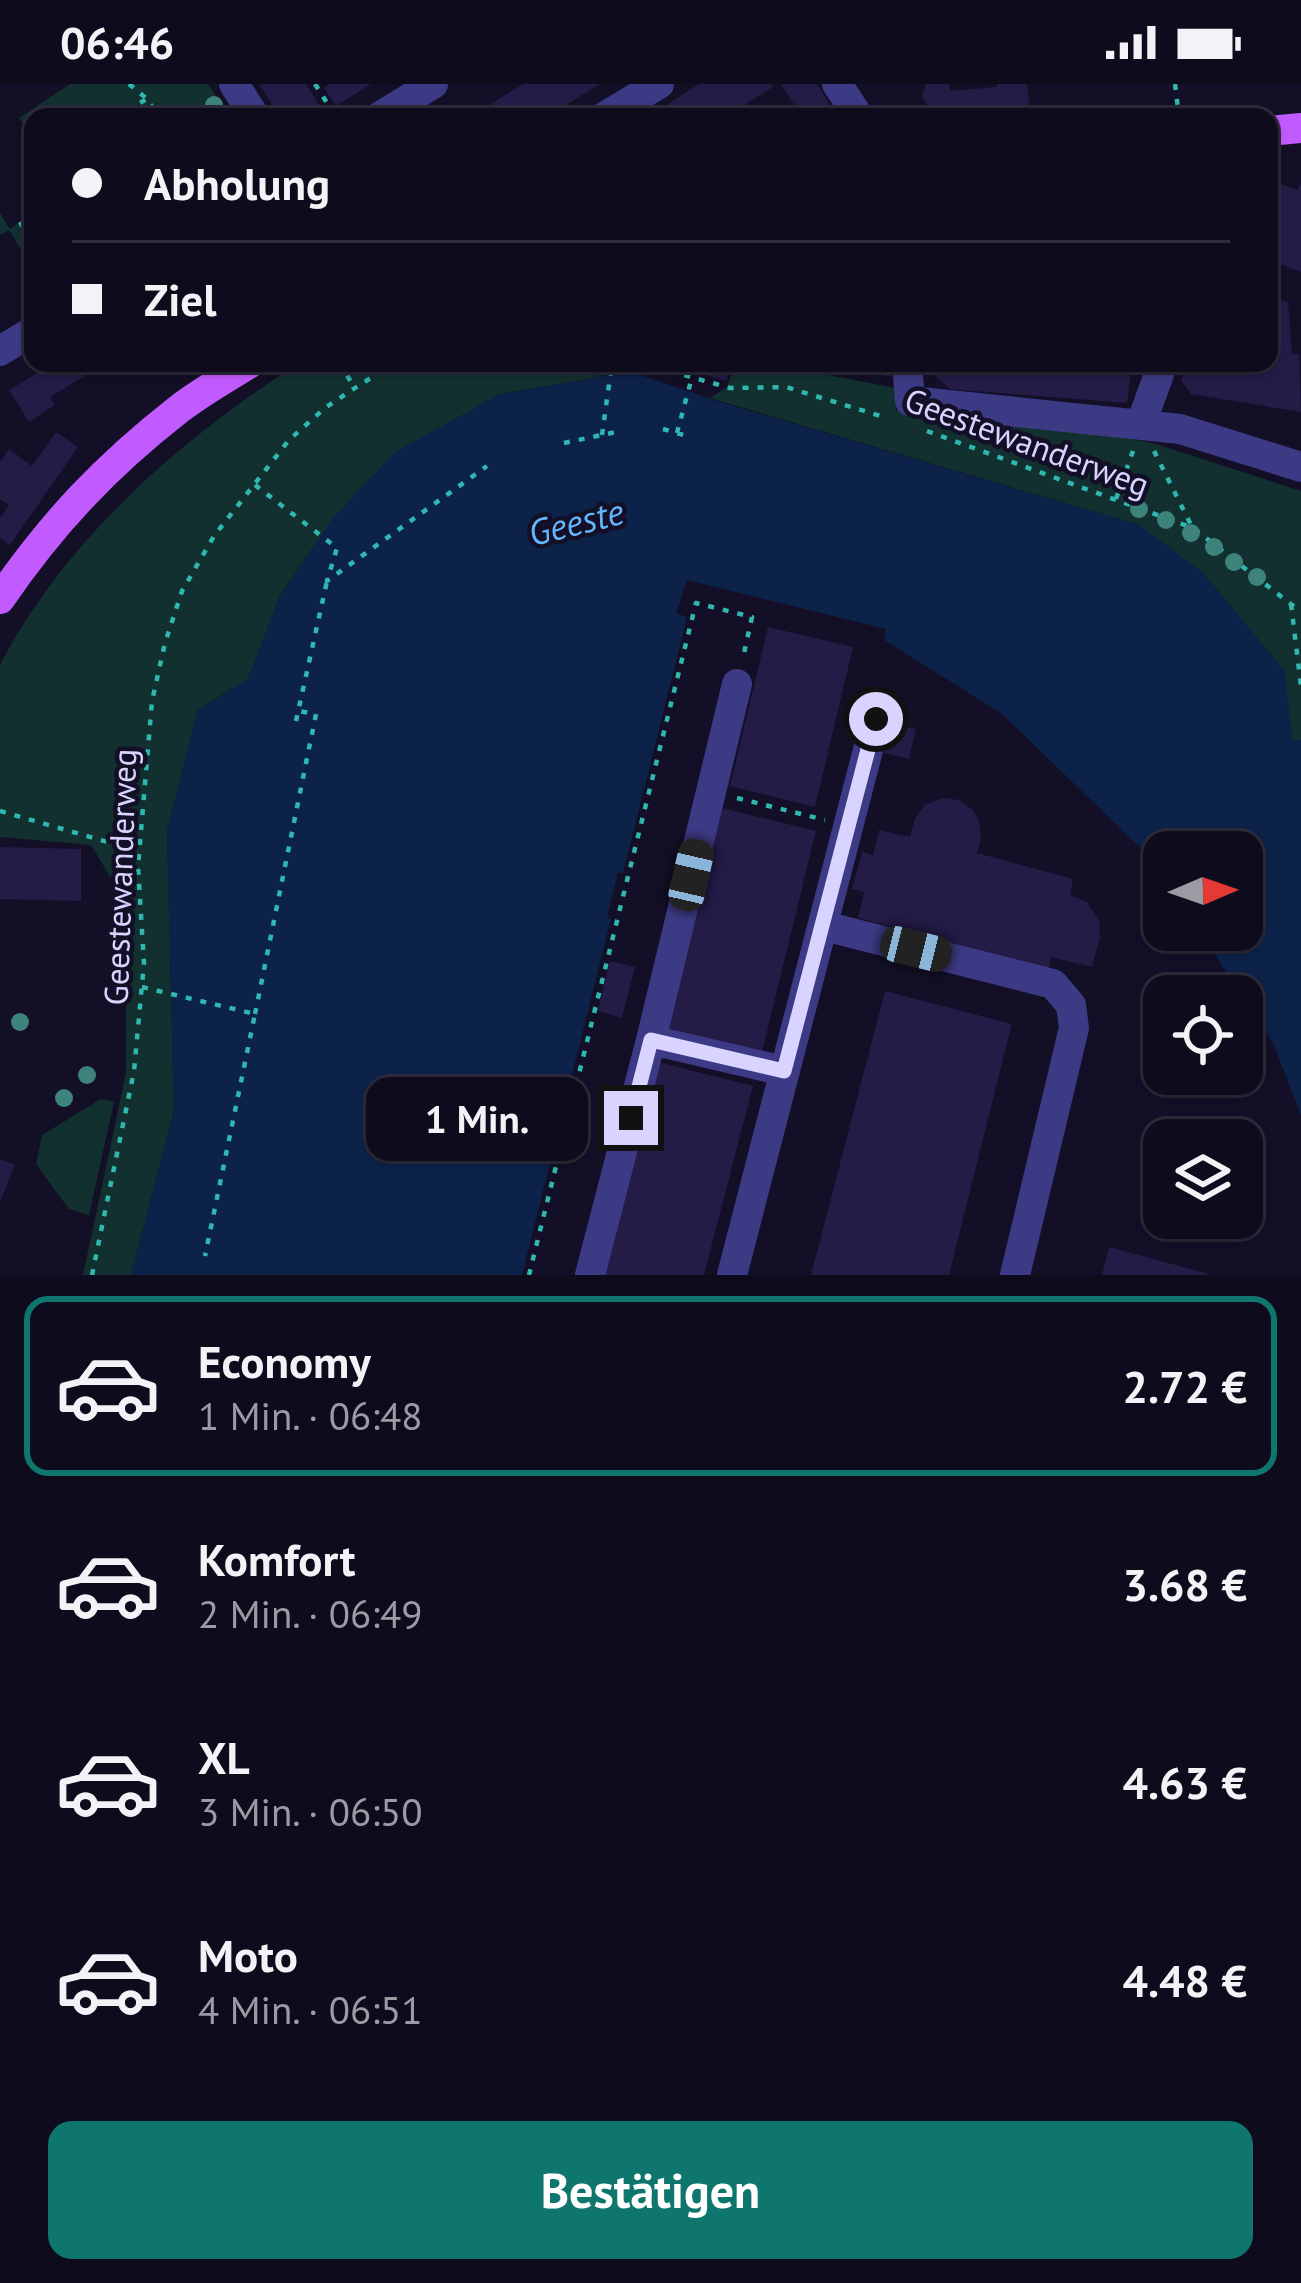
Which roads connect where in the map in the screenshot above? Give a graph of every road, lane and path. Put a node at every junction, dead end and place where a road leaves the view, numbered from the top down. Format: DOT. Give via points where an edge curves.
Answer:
graph roads {
  1 [pos="129,84"];
  2 [pos="433,84"];
  3 [pos="658,84"];
  4 [pos="147,99"];
  5 [pos="131,108"];
  6 [pos="153,108"];
  7 [pos="394,108"];
  8 [pos="619,108"];
  9 [pos="20,222"];
  10 [pos="24,229"];
  11 [pos="236,372"];
  12 [pos="345,372"];
  13 [pos="381,372"];
  14 [pos="611,372"];
  15 [pos="674,372"];
  16 [pos="908,372"];
  17 [pos="1160,372"];
  18 [pos="692,377"];
  19 [pos="355,388"];
  20 [pos="894,420"];
  21 [pos="1141,424"];
  22 [pos="916,428"];
  23 [pos="663,429"];
  24 [pos="616,432"];
  25 [pos="677,433"];
  26 [pos="602,435"];
  27 [pos="690,437"];
  28 [pos="564,443"];
  29 [pos="488,466"];
  30 [pos="1301,467"];
  31 [pos="255,485"];
  32 [pos="1116,499"];
  33 [pos="1193,529"];
  34 [pos="327,581"];
  35 [pos="0,599"];
  36 [pos="1291,604"];
  37 [pos="1301,612"];
  38 [pos="737,684"];
  39 [pos="1301,686"];
  40 [pos="298,711"];
  41 [pos="876,719"];
  42 [pos="296,721"];
  43 [pos="711,792"];
  44 [pos="0,811"];
  45 [pos="848,825"];
  46 [pos="140,851"];
  47 [pos="824,926"];
  48 [pos="142,987"];
  49 [pos="255,1014"];
  50 [pos="651,1040"];
  51 [pos="784,1071"];
  52 [pos="206,1256"];
  53 [pos="92,1275"];
  54 [pos="529,1275"];
  55 [pos="590,1275"];
  56 [pos="732,1275"];
  57 [pos="1015,1275"];
  1 -- 4 [label="path"];
  2 -- 7 [label="street"];
  3 -- 8 [label="street"];
  4 -- 5 [label="path"];
  4 -- 6 [label="path"];
  9 -- 10 [label="path"];
  11 -- 35 [label="main road" via="181,407 88,488"];
  12 -- 19 [label="path"];
  13 -- 19 [label="path, Geestewanderweg"];
  14 -- 26 [label="path"];
  15 -- 18 [label="path, Geestewanderweg"];
  16 -- 21 [label="street" via="910,400"];
  17 -- 21 [label="street"];
  18 -- 20 [label="path, Geestewanderweg" via="730,388 787,387"];
  18 -- 25 [label="path"];
  19 -- 31 [label="path, Geestewanderweg" via="289,440"];
  21 -- 30 [label="street"];
  21 -- 32 [label="path"];
  21 -- 33 [label="path"];
  22 -- 32 [label="path, Geestewanderweg"];
  23 -- 25 [label="path"];
  24 -- 26 [label="path"];
  25 -- 27 [label="path"];
  26 -- 28 [label="path"];
  29 -- 34 [label="path"];
  31 -- 34 [label="path" via="337,548"];
  31 -- 46 [label="path, Geestewanderweg" via="182,591 165,643"];
  32 -- 33 [label="path, Geestewanderweg"];
  33 -- 36 [label="path, Geestewanderweg"];
  34 -- 40 [label="path"];
  36 -- 37 [label="path, Geestewanderweg"];
  36 -- 39 [label="path"];
  38 -- 43 [label="street"];
  38 -- 54 [label="path" via="752,617 696,603"];
  40 -- 42 [label="path"];
  40 -- 49 [label="path" via="316,714"];
  41 -- 45 [label="street"];
  43 -- 45 [label="path"];
  43 -- 50 [label="street"];
  44 -- 46 [label="path"];
  45 -- 47 [label="street"];
  46 -- 48 [label="path, Geestewanderweg"];
  47 -- 51 [label="street"];
  47 -- 57 [label="street" via="1053,984 1071,1006 1074,1028"];
  48 -- 49 [label="path"];
  48 -- 53 [label="path, Geestewanderweg" via="134,1071"];
  49 -- 52 [label="path"];
  50 -- 51 [label="street"];
  50 -- 55 [label="street"];
  51 -- 56 [label="street"];
}
